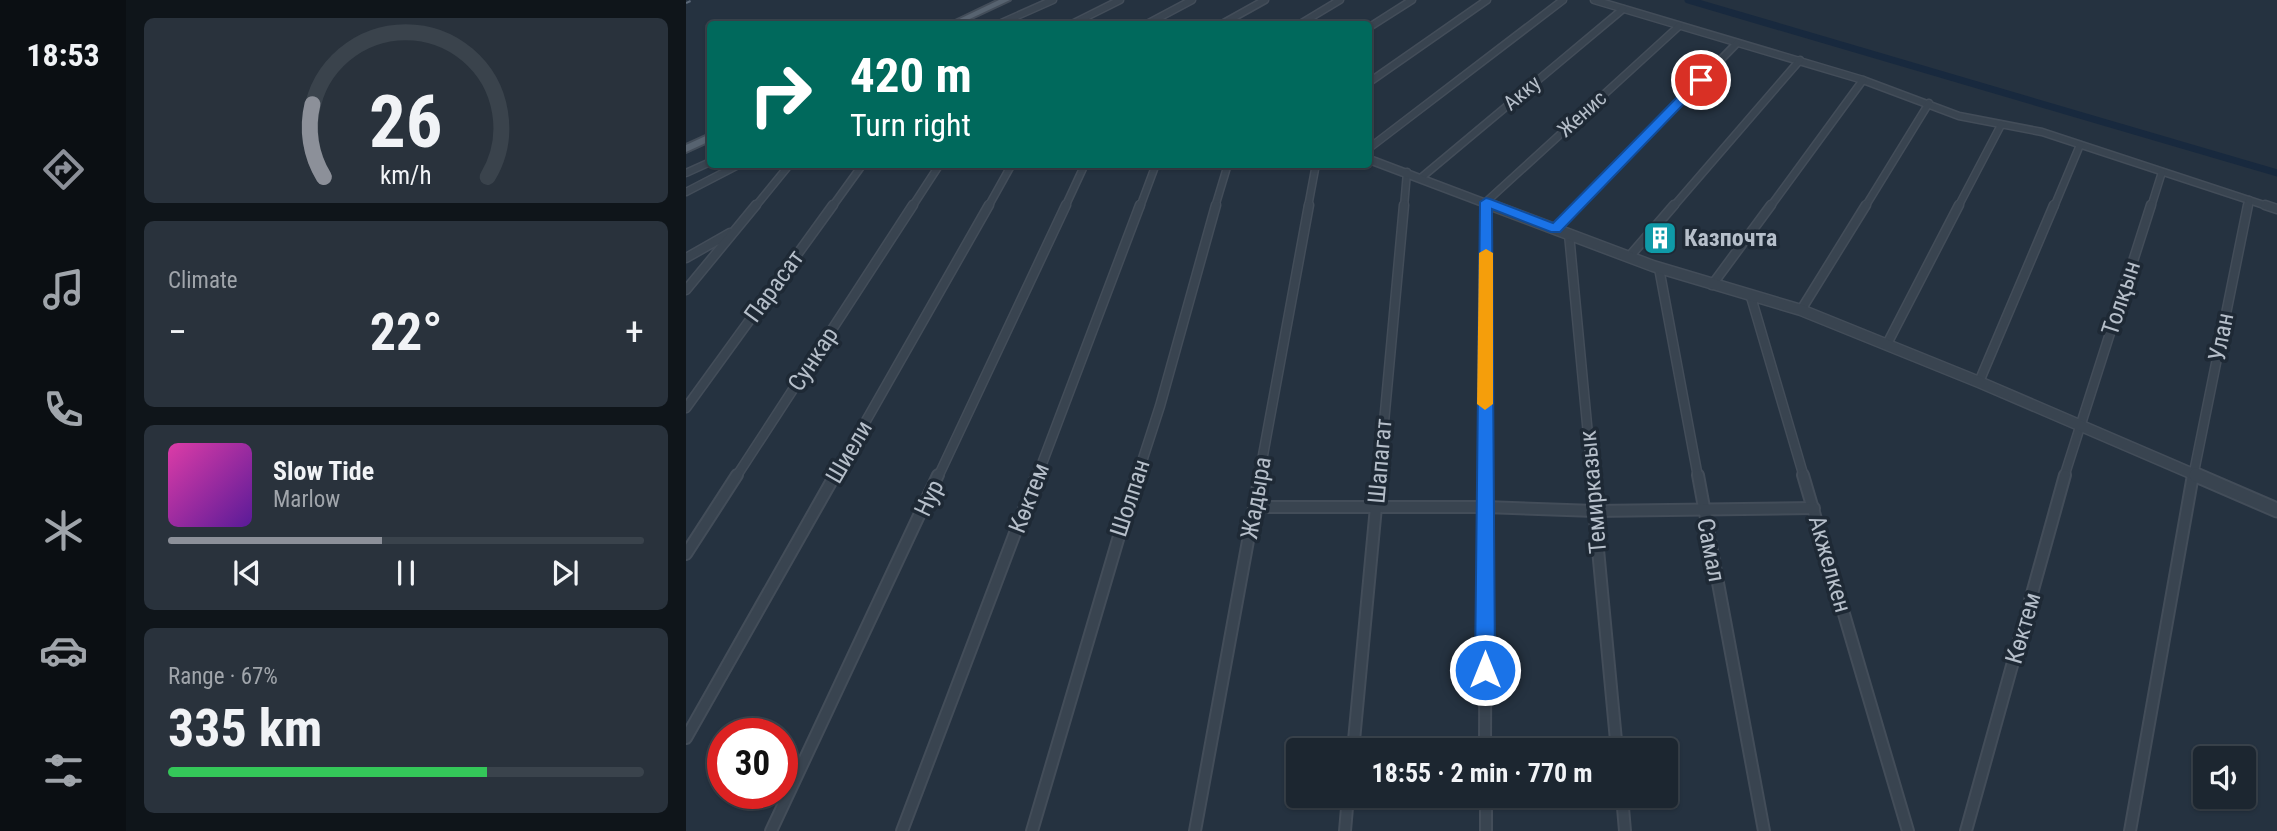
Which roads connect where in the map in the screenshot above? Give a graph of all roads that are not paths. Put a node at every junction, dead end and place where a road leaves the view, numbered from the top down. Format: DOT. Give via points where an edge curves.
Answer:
graph roads {
  1 [pos="1006,0"];
  2 [pos="1053,0"];
  3 [pos="1120,0"];
  4 [pos="1192,0"];
  5 [pos="1265,0"];
  6 [pos="1340,0"];
  7 [pos="1412,0"];
  8 [pos="1486,0"];
  9 [pos="1563,0"];
  10 [pos="1594,0"];
  11 [pos="1623,9"];
  12 [pos="960,21"];
  13 [pos="1007,21"];
  14 [pos="1078,21"];
  15 [pos="1153,21"];
  16 [pos="1227,21"];
  17 [pos="1305,21"];
  18 [pos="1372,25"];
  19 [pos="1679,26"];
  20 [pos="1738,43"];
  21 [pos="1800,60"];
  22 [pos="1372,80"];
  23 [pos="1863,80"];
  24 [pos="1929,103"];
  25 [pos="2001,125"];
  26 [pos="707,138"];
  27 [pos="2080,145"];
  28 [pos="1372,146"];
  29 [pos="686,149"];
  30 [pos="1372,160"];
  31 [pos="707,163"];
  32 [pos="732,168"];
  33 [pos="787,168"];
  34 [pos="860,168"];
  35 [pos="937,168"];
  36 [pos="1010,168"];
  37 [pos="1083,168"];
  38 [pos="1154,168"];
  39 [pos="1227,168"];
  40 [pos="1315,168"];
  41 [pos="1407,172"];
  42 [pos="2162,172"];
  43 [pos="686,173"];
  44 [pos="1422,177"];
  45 [pos="686,192"];
  46 [pos="2249,200"];
  47 [pos="1486,202"];
  48 [pos="2277,209"];
  49 [pos="1556,229"];
  50 [pos="735,231"];
  51 [pos="1569,234"];
  52 [pos="1629,257"];
  53 [pos="686,258"];
  54 [pos="1659,268"];
  55 [pos="1712,285"];
  56 [pos="686,290"];
  57 [pos="1751,297"];
  58 [pos="1801,310"];
  59 [pos="1887,344"];
  60 [pos="1979,382"];
  61 [pos="686,408"];
  62 [pos="2079,425"];
  63 [pos="2193,475"];
  64 [pos="1254,506"];
  65 [pos="1375,507"];
  66 [pos="1485,507"];
  67 [pos="1703,508"];
  68 [pos="1814,508"];
  69 [pos="2277,510"];
  70 [pos="1595,511"];
  71 [pos="686,554"];
  72 [pos="686,738"];
  73 [pos="1354,738"];
  74 [pos="1485,738"];
  75 [pos="1616,738"];
  76 [pos="1347,808"];
  77 [pos="1486,808"];
  78 [pos="1623,808"];
  79 [pos="771,831"];
  80 [pos="902,831"];
  81 [pos="1032,831"];
  82 [pos="1195,831"];
  83 [pos="1345,831"];
  84 [pos="1486,831"];
  85 [pos="1625,831"];
  86 [pos="1764,831"];
  87 [pos="1909,831"];
  88 [pos="1966,831"];
  89 [pos="2130,831"];
  1 -- 12 [label="main road"];
  2 -- 13 [label="street"];
  3 -- 14 [label="street"];
  4 -- 15 [label="street"];
  5 -- 16 [label="street"];
  6 -- 17 [label="street"];
  7 -- 18 [label="street"];
  8 -- 22 [label="street"];
  9 -- 28 [label="street"];
  10 -- 11 [label="street"];
  11 -- 19 [label="street"];
  11 -- 44 [label="street, Акку"];
  19 -- 20 [label="street"];
  19 -- 47 [label="street, Женис"];
  20 -- 21 [label="street"];
  20 -- 49 [label="street"];
  21 -- 23 [label="street"];
  21 -- 52 [label="street"];
  23 -- 24 [label="street"];
  23 -- 55 [label="street"];
  24 -- 25 [label="street" via="1959,116"];
  24 -- 58 [label="street"];
  25 -- 27 [label="street" via="2032,129"];
  25 -- 59 [label="street"];
  26 -- 29 [label="main road"];
  27 -- 42 [label="street"];
  27 -- 60 [label="street"];
  30 -- 41 [label="street"];
  31 -- 43 [label="street"];
  32 -- 45 [label="street"];
  33 -- 50 [label="street"];
  34 -- 61 [label="street, Парасат"];
  35 -- 71 [label="street, Сункар"];
  36 -- 72 [label="street, Шиели"];
  37 -- 79 [label="street, Нур"];
  38 -- 80 [label="street, Көктем"];
  39 -- 81 [label="street, Шолпан"];
  40 -- 64 [label="street, Жадыра"];
  41 -- 44 [label="street"];
  41 -- 65 [label="street, Шапагат"];
  42 -- 46 [label="street"];
  42 -- 62 [label="street, Толқын"];
  44 -- 47 [label="street"];
  46 -- 48 [label="street"];
  46 -- 63 [label="street, Улан"];
  47 -- 49 [label="street"];
  47 -- 66 [label="street"];
  49 -- 51 [label="street"];
  50 -- 53 [label="street"];
  50 -- 56 [label="street"];
  51 -- 52 [label="street"];
  51 -- 70 [label="street, Темирказык"];
  52 -- 54 [label="street"];
  54 -- 55 [label="street"];
  54 -- 67 [label="street, Самал"];
  55 -- 57 [label="street"];
  57 -- 58 [label="street"];
  57 -- 68 [label="street, Акжелкен"];
  58 -- 59 [label="street"];
  59 -- 60 [label="street"];
  60 -- 62 [label="street"];
  62 -- 63 [label="street"];
  62 -- 88 [label="street, Көктем"];
  63 -- 69 [label="street"];
  63 -- 89 [label="street, Улан"];
  64 -- 65 [label="street"];
  64 -- 82 [label="street, Жадыра"];
  65 -- 66 [label="street"];
  65 -- 73 [label="street, Шапагат"];
  66 -- 70 [label="street"];
  66 -- 74 [label="street"];
  67 -- 68 [label="street"];
  67 -- 70 [label="street"];
  67 -- 86 [label="street, Самал"];
  68 -- 87 [label="street, Акжелкен"];
  70 -- 75 [label="street, Темирказык"];
  76 -- 83 [label="street"];
  77 -- 84 [label="street"];
  78 -- 85 [label="street"];
}
